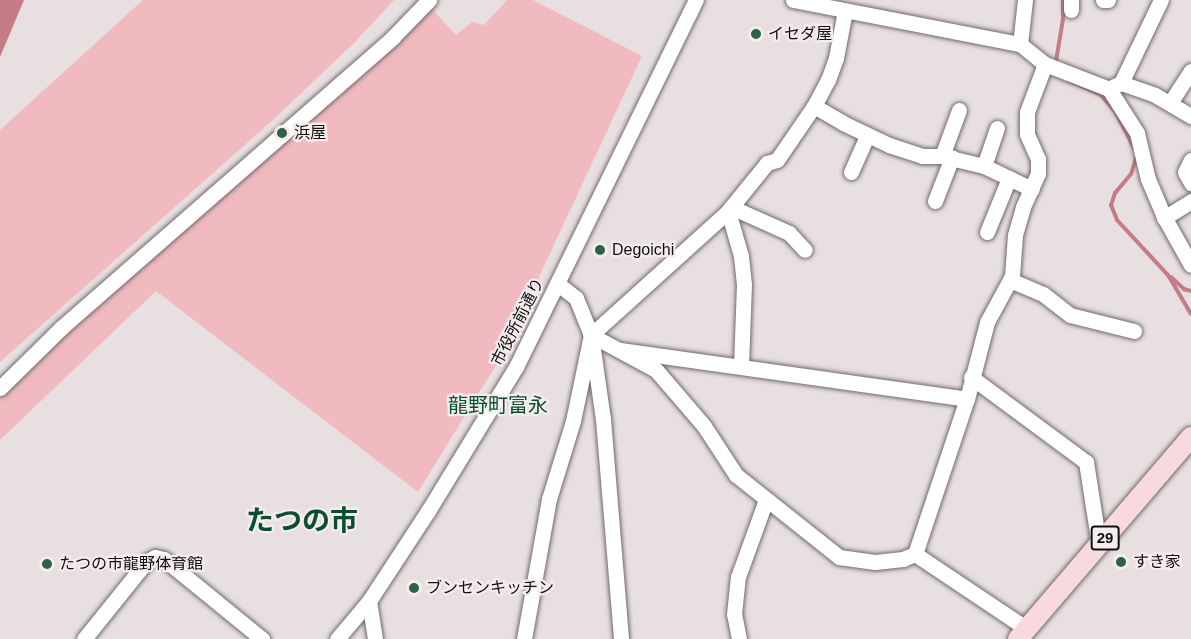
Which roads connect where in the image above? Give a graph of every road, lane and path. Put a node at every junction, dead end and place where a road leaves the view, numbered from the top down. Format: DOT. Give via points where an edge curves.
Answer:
graph roads {
  1 [pos="429,0"];
  2 [pos="696,0"];
  3 [pos="793,0"];
  4 [pos="1025,0"];
  5 [pos="1161,0"];
  6 [pos="867,7"];
  7 [pos="845,11"];
  8 [pos="1020,44"];
  9 [pos="1045,64"];
  10 [pos="1191,71"];
  11 [pos="1115,86"];
  12 [pos="1170,103"];
  13 [pos="814,106"];
  14 [pos="959,110"];
  15 [pos="1191,116"];
  16 [pos="997,128"];
  17 [pos="867,136"];
  18 [pos="947,157"];
  19 [pos="1191,160"];
  20 [pos="984,166"];
  21 [pos="851,172"];
  22 [pos="1009,178"];
  23 [pos="1191,183"];
  24 [pos="1032,189"];
  25 [pos="935,201"];
  26 [pos="1191,201"];
  27 [pos="730,209"];
  28 [pos="1164,218"];
  29 [pos="987,231"];
  30 [pos="805,250"];
  31 [pos="1191,265"];
  32 [pos="1010,280"];
  33 [pos="558,284"];
  34 [pos="1134,331"];
  35 [pos="591,335"];
  36 [pos="620,350"];
  37 [pos="741,366"];
  38 [pos="971,377"];
  39 [pos="0,388"];
  40 [pos="967,399"];
  41 [pos="1191,437"];
  42 [pos="769,501"];
  43 [pos="1100,545"];
  44 [pos="915,554"];
  45 [pos="369,601"];
  46 [pos="1023,634"];
  47 [pos="92,636"];
  48 [pos="262,639"];
  49 [pos="337,639"];
  50 [pos="375,639"];
  51 [pos="524,639"];
  52 [pos="621,639"];
  53 [pos="739,639"];
  1 -- 39 [label="street" via="393,37 61,327"];
  2 -- 33 [label="street, 市役所前通り"];
  3 -- 7 [label="street"];
  4 -- 8 [label="street"];
  5 -- 11 [label="street"];
  6 -- 7 [label="street"];
  6 -- 8 [label="street"];
  7 -- 13 [label="street" via="836,58"];
  8 -- 9 [label="street"];
  9 -- 11 [label="street"];
  9 -- 24 [label="street" via="1027,112 1028,134 1038,159"];
  10 -- 12 [label="street"];
  11 -- 12 [label="street"];
  11 -- 28 [label="street" via="1137,133 1148,179"];
  12 -- 15 [label="street"];
  13 -- 17 [label="street"];
  13 -- 27 [label="street" via="777,160 767,163"];
  14 -- 18 [label="street"];
  16 -- 20 [label="street"];
  17 -- 18 [label="street" via="922,156"];
  17 -- 21 [label="street"];
  18 -- 20 [label="street"];
  18 -- 25 [label="street"];
  19 -- 23 [label="street" via="1185,172"];
  20 -- 22 [label="street"];
  22 -- 24 [label="street"];
  22 -- 29 [label="street"];
  24 -- 32 [label="street" via="1015,235"];
  26 -- 28 [label="street"];
  27 -- 30 [label="street" via="789,233"];
  27 -- 35 [label="street"];
  27 -- 37 [label="street" via="744,285"];
  28 -- 31 [label="street"];
  32 -- 34 [label="street" via="1043,294 1070,315"];
  32 -- 38 [label="street" via="987,322"];
  33 -- 35 [label="street" via="576,298"];
  33 -- 45 [label="street, 市役所前通り" via="483,423"];
  35 -- 36 [label="street"];
  35 -- 51 [label="street" via="573,421 549,499"];
  35 -- 52 [label="street" via="603,419"];
  36 -- 37 [label="street"];
  36 -- 42 [label="street" via="656,370 704,426 736,475"];
  37 -- 40 [label="street"];
  38 -- 40 [label="street"];
  38 -- 43 [label="street" via="1086,462"];
  40 -- 44 [label="street"];
  41 -- 43 [label="main road, 29"];
  42 -- 44 [label="street" via="839,557 875,562"];
  42 -- 53 [label="street" via="764,505 738,577 735,614"];
  43 -- 46 [label="main road, 29"];
  44 -- 46 [label="street"];
  45 -- 49 [label="street, 市役所前通り"];
  45 -- 50 [label="street"];
  47 -- 48 [label="street" via="146,562 155,557 164,559"];
}
